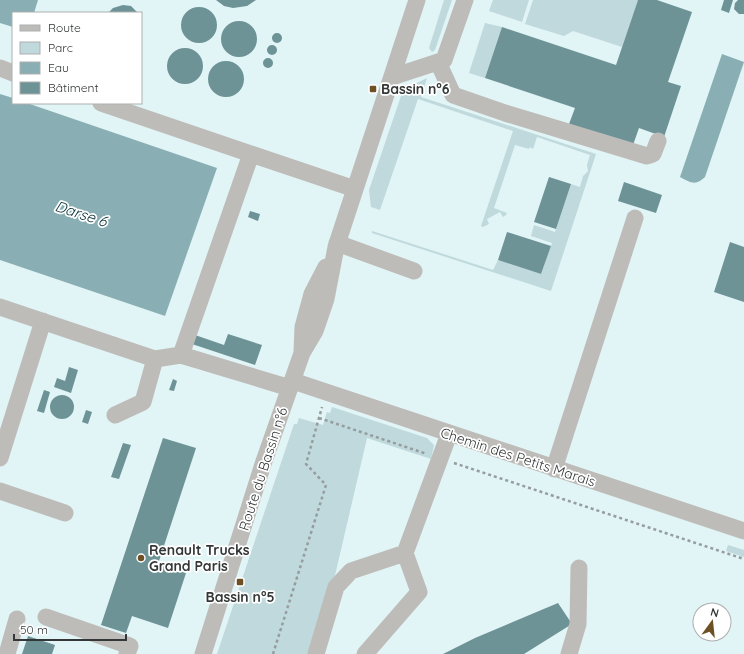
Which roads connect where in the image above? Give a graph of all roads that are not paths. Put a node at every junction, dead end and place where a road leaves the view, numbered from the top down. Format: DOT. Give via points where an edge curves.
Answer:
graph roads {
  1 [pos="417,0"];
  2 [pos="465,0"];
  3 [pos="438,62"];
  4 [pos="0,68"];
  5 [pos="12,73"];
  6 [pos="392,77"];
  7 [pos="104,104"];
  8 [pos="658,141"];
  9 [pos="251,154"];
  10 [pos="355,189"];
  11 [pos="635,218"];
  12 [pos="337,245"];
  13 [pos="414,271"];
  14 [pos="0,307"];
  15 [pos="43,321"];
  16 [pos="180,355"];
  17 [pos="155,359"];
  18 [pos="292,385"];
  19 [pos="115,415"];
  20 [pos="449,434"];
  21 [pos="0,458"];
  22 [pos="554,469"];
  23 [pos="0,491"];
  24 [pos="65,513"];
  25 [pos="744,532"];
  26 [pos="405,553"];
  27 [pos="579,568"];
  28 [pos="46,617"];
  29 [pos="18,618"];
  30 [pos="7,654"];
  31 [pos="127,654"];
  32 [pos="203,654"];
  33 [pos="316,654"];
  34 [pos="365,654"];
  35 [pos="569,654"];
  1 -- 6 [label="street, Route du Bassin n°6"];
  2 -- 3 [label="street" via="444,60"];
  3 -- 6 [label="street"];
  3 -- 8 [label="street" via="453,95 647,156 653,154"];
  4 -- 5 [label="street"];
  6 -- 10 [label="street, Route du Bassin n°6"];
  7 -- 9 [label="street"];
  9 -- 10 [label="street"];
  9 -- 16 [label="street"];
  10 -- 12 [label="street, Route du Bassin n°6"];
  11 -- 22 [label="street"];
  12 -- 13 [label="street"];
  12 -- 18 [label="street, Route du Bassin n°6" via="326,299 315,331 302,353"];
  14 -- 15 [label="street"];
  15 -- 17 [label="street"];
  15 -- 21 [label="street"];
  16 -- 17 [label="street"];
  16 -- 18 [label="street, Chemin des Petits Marais"];
  17 -- 19 [label="street" via="143,402"];
  18 -- 20 [label="street, Chemin des Petits Marais"];
  18 -- 32 [label="street, Route du Bassin n°6" via="263,464"];
  20 -- 22 [label="street, Chemin des Petits Marais"];
  20 -- 26 [label="street"];
  22 -- 25 [label="street, Chemin des Petits Marais"];
  23 -- 24 [label="street"];
  26 -- 33 [label="street" via="351,571 336,587"];
  26 -- 34 [label="street" via="419,592"];
  27 -- 35 [label="street" via="578,624"];
  28 -- 31 [label="street" via="130,646"];
  29 -- 30 [label="street"];
}
